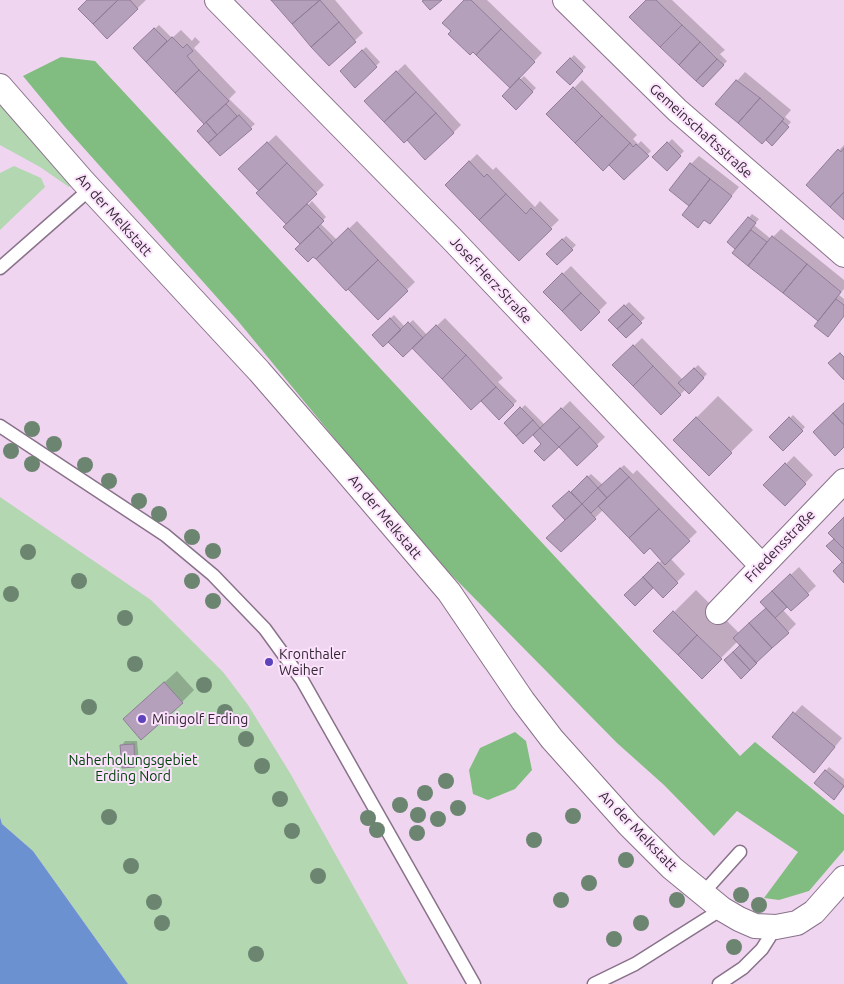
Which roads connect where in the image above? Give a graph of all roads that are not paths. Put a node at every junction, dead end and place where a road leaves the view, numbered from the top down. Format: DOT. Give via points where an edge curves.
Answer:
graph roads {
  1 [pos="217,0"];
  2 [pos="564,0"];
  3 [pos="0,86"];
  4 [pos="90,189"];
  5 [pos="844,255"];
  6 [pos="0,268"];
  7 [pos="0,426"];
  8 [pos="844,481"];
  9 [pos="761,565"];
  10 [pos="718,612"];
  11 [pos="740,852"];
  12 [pos="844,878"];
  13 [pos="703,893"];
  14 [pos="722,909"];
  15 [pos="776,928"];
  16 [pos="474,984"];
  17 [pos="594,984"];
  18 [pos="719,984"];
  1 -- 9 [label="street, Josef-Herz-Straße" via="452,238"];
  2 -- 5 [label="street, Gemeinschaftsstraße" via="676,110"];
  3 -- 4 [label="street, An der Melkstatt"];
  4 -- 6 [label="lane"];
  4 -- 13 [label="street, An der Melkstatt" via="259,371 449,592 552,739 672,868"];
  7 -- 16 [label="lane" via="165,535 213,575 265,629 311,695"];
  8 -- 9 [label="street, Friedensstraße"];
  9 -- 10 [label="street, Friedensstraße"];
  11 -- 13 [label="lane"];
  12 -- 15 [label="street" via="814,912 797,923"];
  13 -- 14 [label="street, An der Melkstatt"];
  14 -- 15 [label="street, An der Melkstatt" via="755,926"];
  14 -- 17 [label="lane" via="635,964"];
  15 -- 18 [label="lane" via="762,949 743,968"];
}
